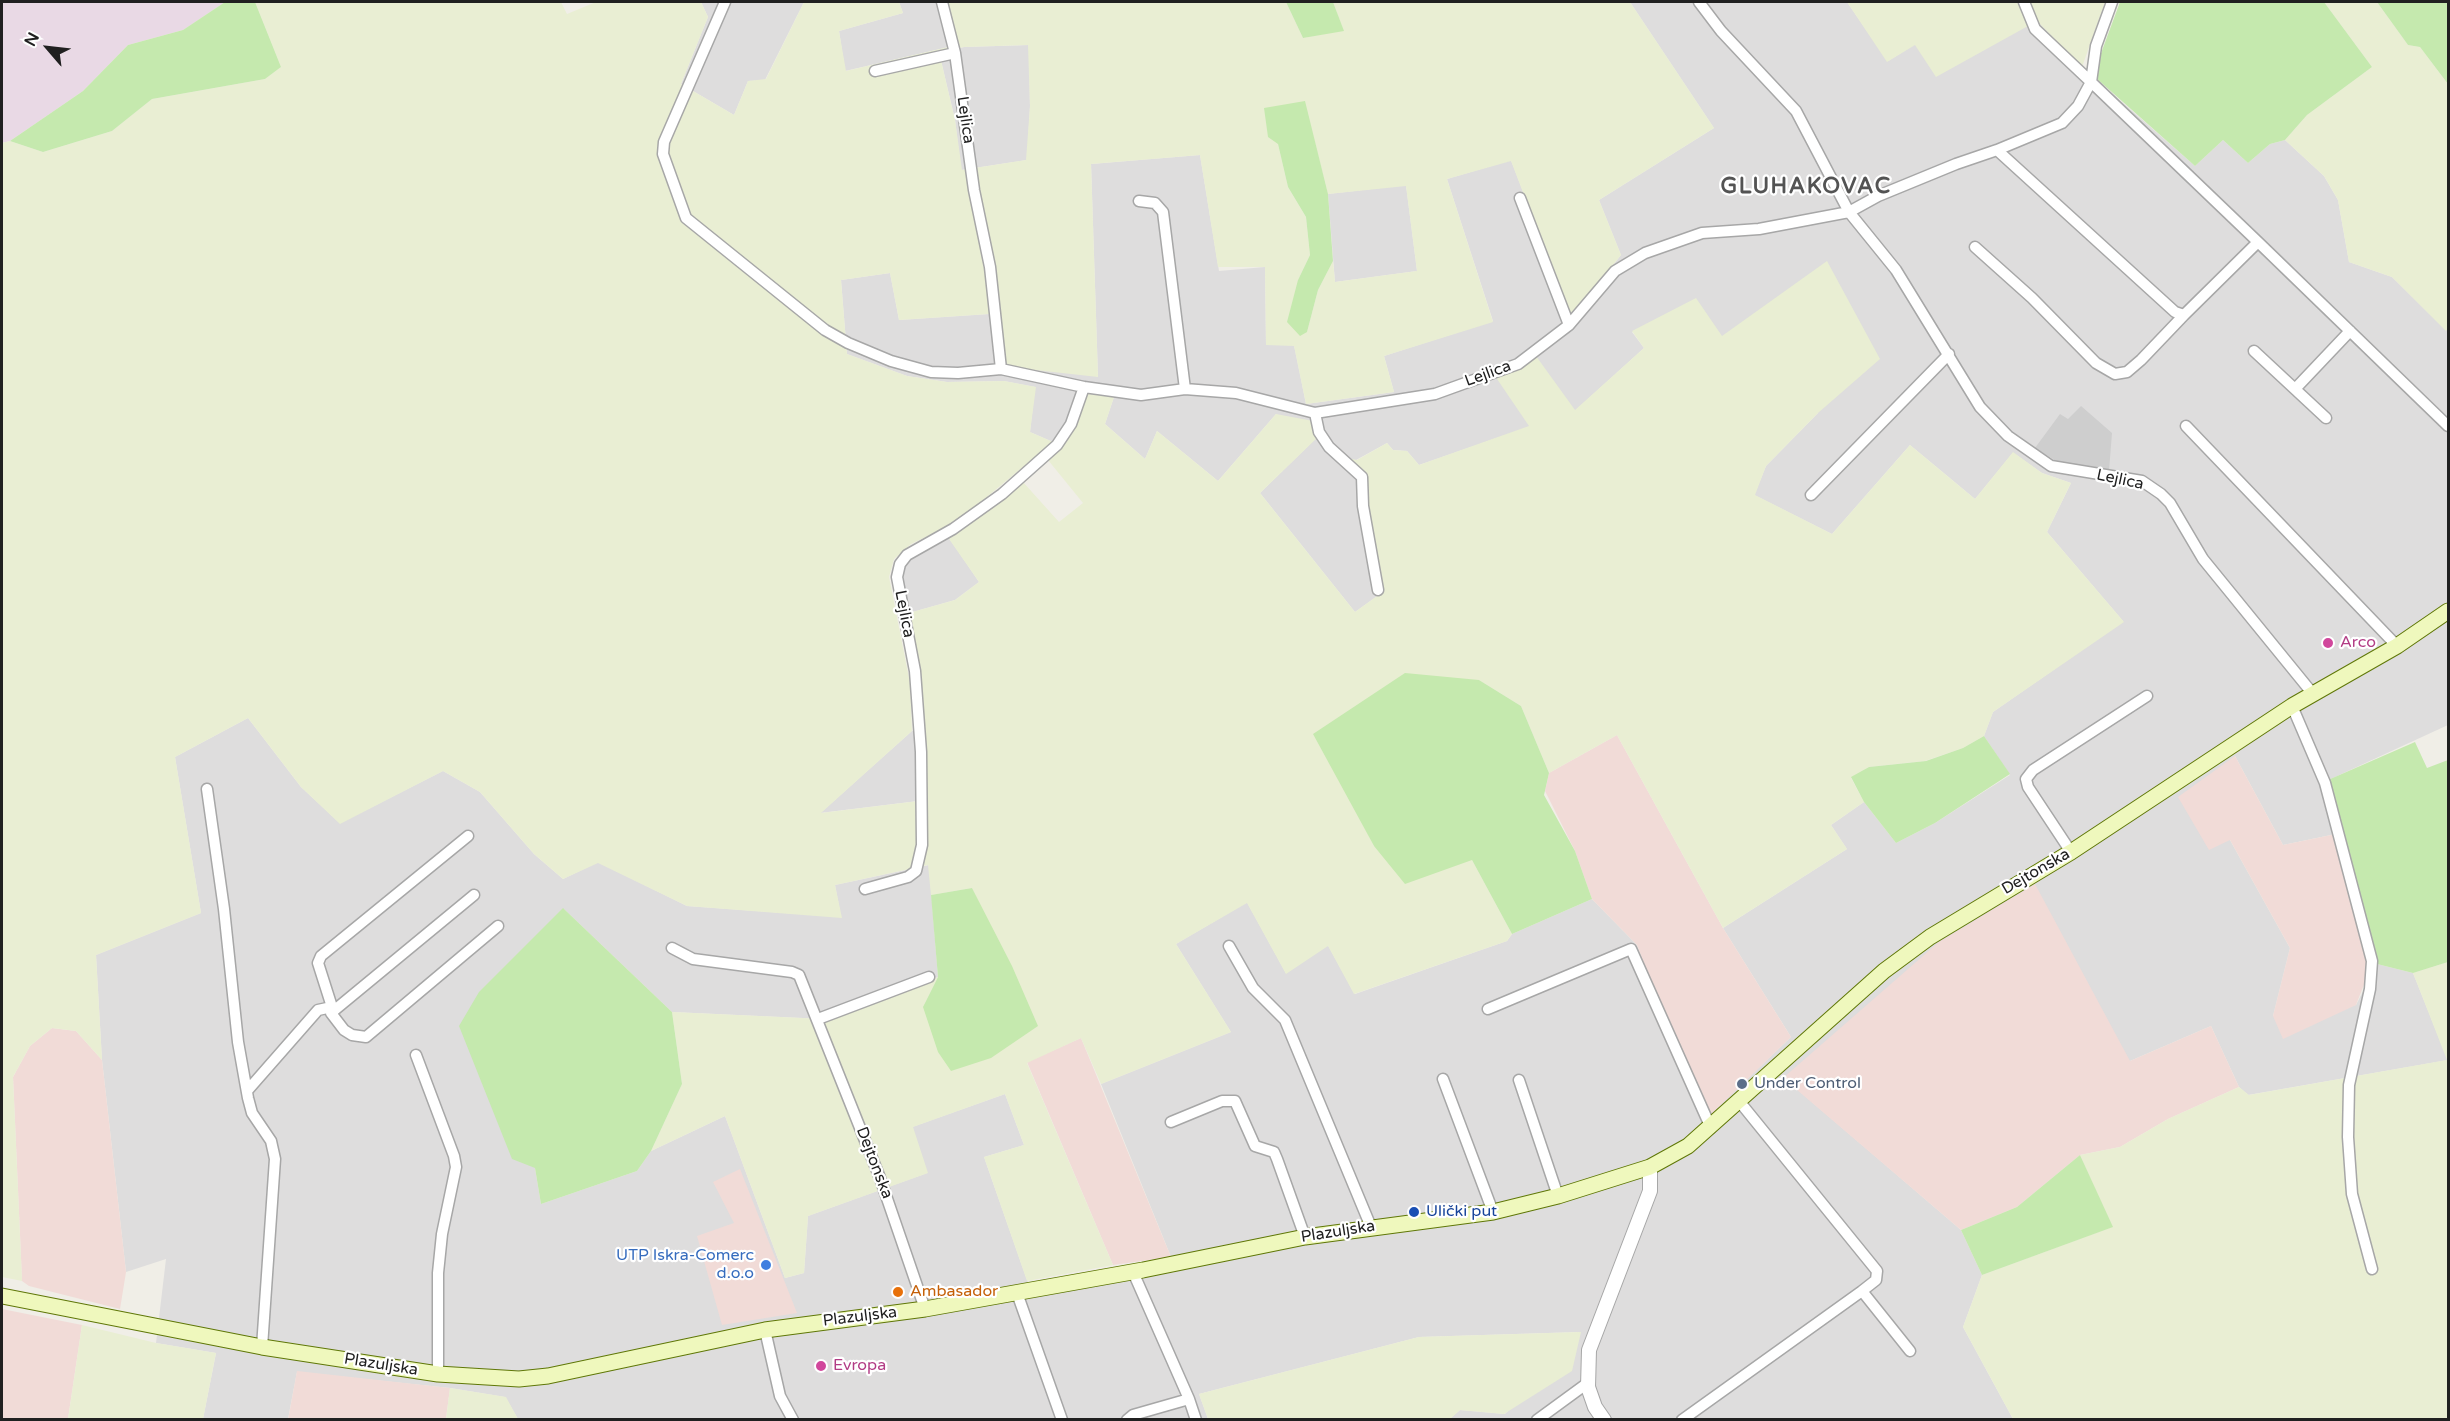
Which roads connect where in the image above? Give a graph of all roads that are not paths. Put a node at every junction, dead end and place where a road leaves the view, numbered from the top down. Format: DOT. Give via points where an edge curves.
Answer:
graph roads {
  1 [pos="725,2"];
  2 [pos="942,2"];
  3 [pos="1700,2"];
  4 [pos="2024,2"];
  5 [pos="2112,2"];
  6 [pos="955,53"];
  7 [pos="875,71"];
  8 [pos="2091,82"];
  9 [pos="1997,150"];
  10 [pos="1520,198"];
  11 [pos="1139,201"];
  12 [pos="1849,212"];
  13 [pos="2258,242"];
  14 [pos="1975,247"];
  15 [pos="2184,315"];
  16 [pos="1569,325"];
  17 [pos="2350,331"];
  18 [pos="2254,351"];
  19 [pos="1949,354"];
  20 [pos="1001,369"];
  21 [pos="1084,387"];
  22 [pos="1185,389"];
  23 [pos="2295,389"];
  24 [pos="1315,413"];
  25 [pos="2326,418"];
  26 [pos="2186,426"];
  27 [pos="2448,426"];
  28 [pos="1811,495"];
  29 [pos="1378,590"];
  30 [pos="2448,611"];
  31 [pos="2397,646"];
  32 [pos="2313,694"];
  33 [pos="2147,696"];
  34 [pos="2292,706"];
  35 [pos="207,789"];
  36 [pos="468,836"];
  37 [pos="2071,852"];
  38 [pos="865,888"];
  39 [pos="474,895"];
  40 [pos="498,926"];
  41 [pos="1229,946"];
  42 [pos="672,948"];
  43 [pos="929,977"];
  44 [pos="1488,1009"];
  45 [pos="331,1010"];
  46 [pos="818,1019"];
  47 [pos="416,1055"];
  48 [pos="1443,1079"];
  49 [pos="1519,1080"];
  50 [pos="247,1091"];
  51 [pos="1739,1101"];
  52 [pos="1171,1122"];
  53 [pos="1711,1128"];
  54 [pos="1650,1167"];
  55 [pos="1558,1196"];
  56 [pos="1493,1212"];
  57 [pos="1371,1227"];
  58 [pos="1305,1237"];
  59 [pos="2372,1269"];
  60 [pos="1133,1272"];
  61 [pos="1862,1291"];
  62 [pos="1017,1293"];
  63 [pos="2,1296"];
  64 [pos="925,1309"];
  65 [pos="765,1330"];
  66 [pos="262,1347"];
  67 [pos="1910,1352"];
  68 [pos="438,1374"];
  69 [pos="1589,1382"];
  70 [pos="1189,1399"];
  71 [pos="793,1419"];
  72 [pos="1062,1419"];
  73 [pos="1127,1419"];
  74 [pos="1196,1419"];
  75 [pos="1537,1419"];
  76 [pos="1604,1419"];
  77 [pos="1682,1419"];
  1 -- 20 [label="street" via="664,142 663,154 686,218 825,330 848,343 931,372"];
  2 -- 6 [label="street, Lejlica"];
  3 -- 12 [label="street, Lejlica" via="1721,32 1796,111"];
  4 -- 8 [label="street" via="2035,29"];
  5 -- 8 [label="street" via="2096,46"];
  6 -- 7 [label="street"];
  6 -- 20 [label="street, Lejlica" via="974,190 990,267"];
  8 -- 9 [label="street, Lejlica" via="2078,106 2062,123"];
  8 -- 13 [label="street"];
  9 -- 12 [label="street, Lejlica" via="1878,196"];
  9 -- 15 [label="street" via="2167,308"];
  10 -- 16 [label="street"];
  11 -- 22 [label="street" via="1155,203 1163,212"];
  12 -- 16 [label="street, Lejlica" via="1759,229 1702,234 1645,253 1615,271"];
  12 -- 19 [label="street, Lejlica" via="1896,270"];
  13 -- 15 [label="street"];
  13 -- 17 [label="street"];
  14 -- 15 [label="street" via="2096,363 2115,374 2127,372"];
  16 -- 24 [label="street, Lejlica" via="1518,364 1435,394"];
  17 -- 23 [label="street"];
  17 -- 27 [label="street"];
  18 -- 23 [label="street"];
  19 -- 28 [label="street"];
  19 -- 32 [label="street, Lejlica" via="1980,407 2008,436 2044,463 2064,470 2142,481 2161,494 2203,560"];
  20 -- 21 [label="street, Lejlica"];
  21 -- 22 [label="street, Lejlica" via="1141,395"];
  21 -- 38 [label="street, Lejlica" via="1071,424 1057,445 1002,494 907,555 900,564 897,577 915,671 922,844 916,871 908,877"];
  22 -- 24 [label="street, Lejlica" via="1236,393"];
  23 -- 25 [label="street"];
  24 -- 29 [label="street" via="1319,432 1329,447 1362,477 1363,506"];
  26 -- 31 [label="street"];
  30 -- 31 [label="main road, Dejtonska"];
  31 -- 32 [label="main road, Dejtonska"];
  32 -- 34 [label="main road, Dejtonska"];
  33 -- 37 [label="street" via="2033,770 2026,779"];
  34 -- 37 [label="main road, Dejtonska"];
  34 -- 59 [label="street" via="2325,783 2372,961 2370,989 2349,1085 2348,1137 2352,1194"];
  35 -- 50 [label="street"];
  36 -- 45 [label="street" via="321,956 318,963"];
  37 -- 51 [label="main road, Dejtonska" via="1969,912 1884,970"];
  39 -- 45 [label="street"];
  40 -- 45 [label="street" via="366,1037 352,1035"];
  41 -- 57 [label="street" via="1253,988 1285,1020"];
  42 -- 46 [label="street, Dejtonska" via="693,959 795,973"];
  43 -- 46 [label="street"];
  44 -- 53 [label="street" via="1631,949"];
  45 -- 50 [label="street" via="318,1010"];
  46 -- 64 [label="street, Dejtonska" via="880,1178"];
  47 -- 68 [label="street" via="456,1167 438,1273"];
  48 -- 56 [label="street"];
  49 -- 55 [label="street"];
  50 -- 66 [label="street" via="252,1113 271,1141 275,1159"];
  51 -- 53 [label="main road, Dejtonska"];
  51 -- 61 [label="street" via="1877,1271 1876,1280"];
  52 -- 58 [label="street" via="1222,1101 1235,1101 1256,1146 1274,1152"];
  53 -- 54 [label="main road, Dejtonska"];
  54 -- 55 [label="main road, Plazuljska"];
  54 -- 69 [label="street" via="1650,1191 1588,1350"];
  55 -- 56 [label="main road, Plazuljska"];
  56 -- 57 [label="main road, Plazuljska"];
  57 -- 58 [label="main road, Plazuljska"];
  58 -- 60 [label="main road, Plazuljska"];
  60 -- 62 [label="main road, Plazuljska"];
  60 -- 70 [label="street"];
  61 -- 67 [label="street"];
  61 -- 77 [label="street"];
  62 -- 64 [label="main road, Plazuljska"];
  62 -- 72 [label="street"];
  63 -- 66 [label="main road, Plazuljska"];
  64 -- 65 [label="main road, Plazuljska"];
  65 -- 68 [label="main road, Plazuljska" via="548,1376 496,1379"];
  65 -- 71 [label="street" via="780,1396"];
  66 -- 68 [label="main road, Plazuljska"];
  69 -- 75 [label="street"];
  69 -- 76 [label="street" via="1595,1407"];
  70 -- 73 [label="street"];
  70 -- 74 [label="street"];
}
